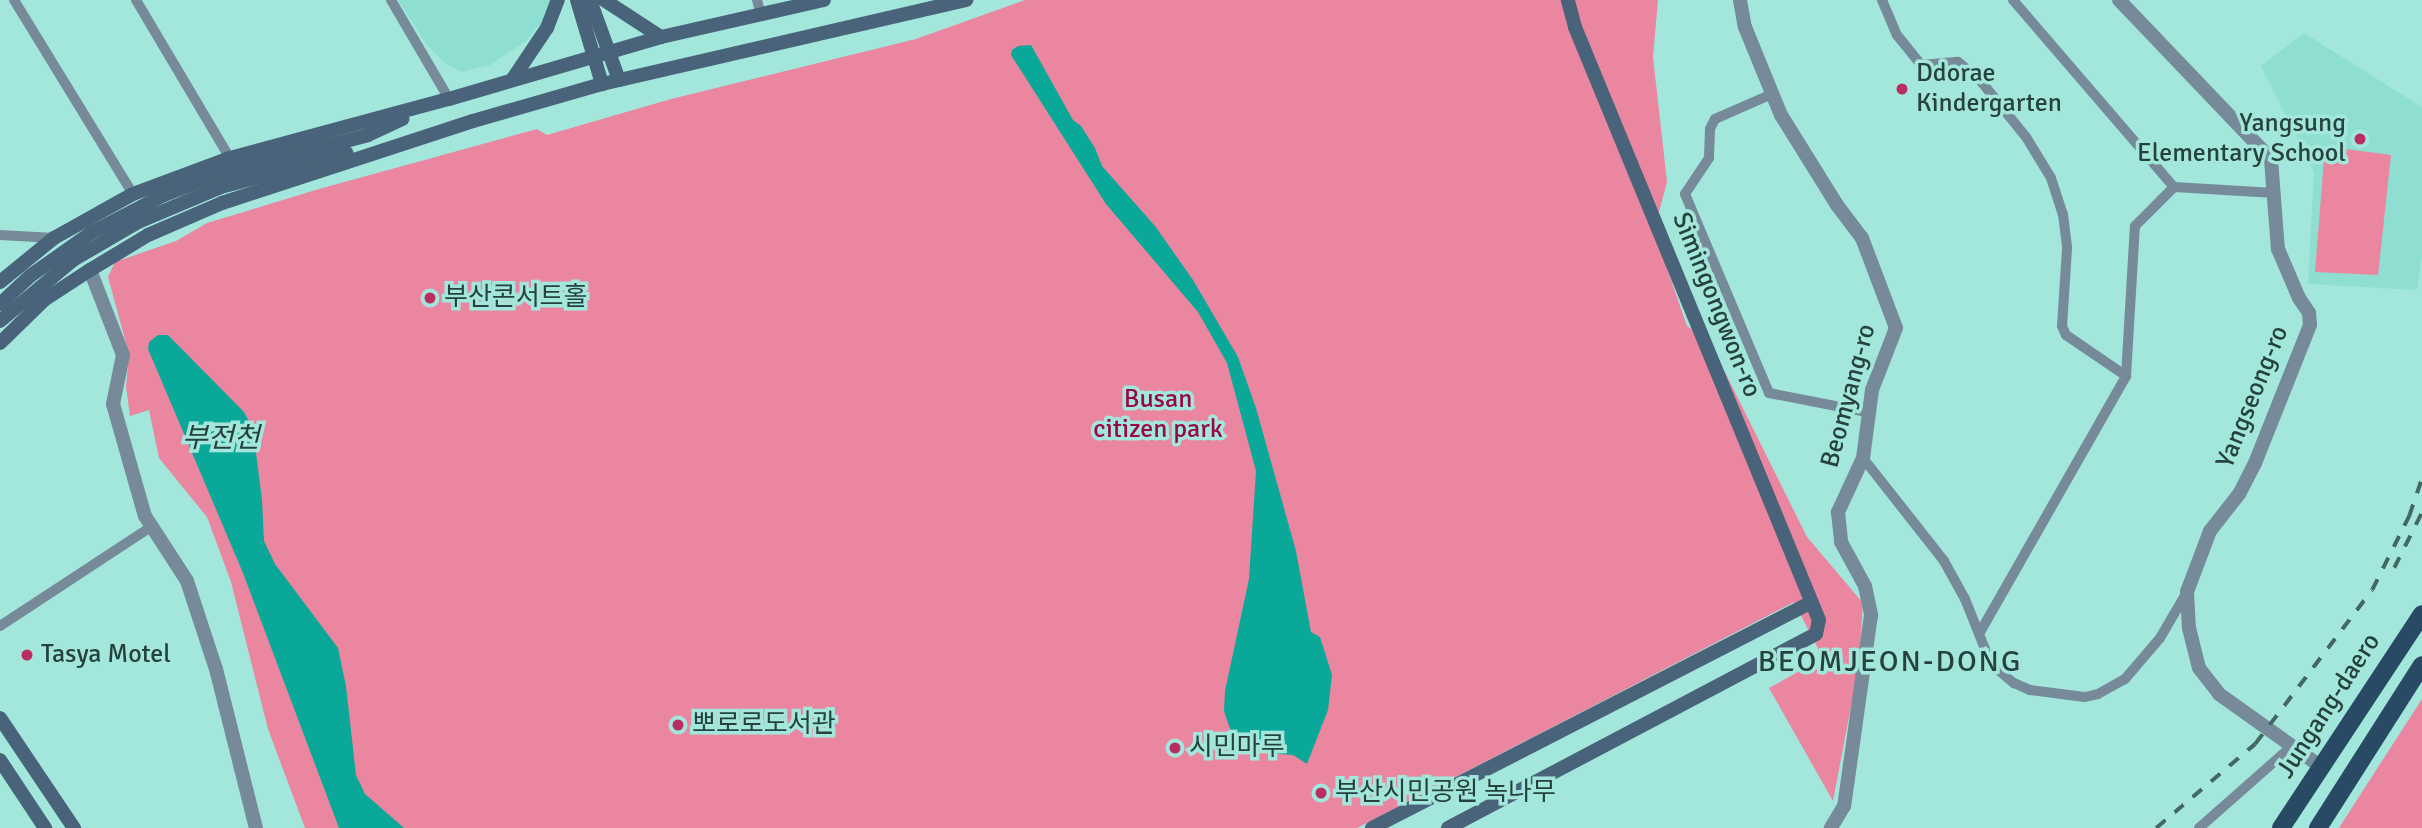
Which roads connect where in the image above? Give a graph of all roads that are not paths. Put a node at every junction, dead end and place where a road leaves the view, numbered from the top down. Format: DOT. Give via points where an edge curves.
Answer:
graph roads {
  1 [pos="14,0"];
  2 [pos="136,0"];
  3 [pos="391,0"];
  4 [pos="558,0"];
  5 [pos="577,0"];
  6 [pos="590,0"];
  7 [pos="604,0"];
  8 [pos="757,0"];
  9 [pos="824,0"];
  10 [pos="966,0"];
  11 [pos="1557,0"];
  12 [pos="1568,0"];
  13 [pos="1740,0"];
  14 [pos="1882,0"];
  15 [pos="2013,0"];
  16 [pos="2119,0"];
  17 [pos="761,15"];
  18 [pos="1575,27"];
  19 [pos="661,37"];
  20 [pos="609,51"];
  21 [pos="592,56"];
  22 [pos="512,80"];
  23 [pos="619,80"];
  24 [pos="602,84"];
  25 [pos="1772,94"];
  26 [pos="449,99"];
  27 [pos="473,121"];
  28 [pos="230,158"];
  29 [pos="219,181"];
  30 [pos="2174,187"];
  31 [pos="2275,192"];
  32 [pos="134,194"];
  33 [pos="0,235"];
  34 [pos="54,238"];
  35 [pos="90,270"];
  36 [pos="0,282"];
  37 [pos="0,304"];
  38 [pos="0,321"];
  39 [pos="0,343"];
  40 [pos="2126,376"];
  41 [pos="1867,412"];
  42 [pos="1863,458"];
  43 [pos="151,527"];
  44 [pos="2187,592"];
  45 [pos="1811,602"];
  46 [pos="2422,614"];
  47 [pos="0,626"];
  48 [pos="1979,634"];
  49 [pos="2422,665"];
  50 [pos="0,718"];
  51 [pos="2293,745"];
  52 [pos="0,760"];
  53 [pos="2320,766"];
  54 [pos="45,828"];
  55 [pos="74,828"];
  56 [pos="256,828"];
  57 [pos="1372,828"];
  58 [pos="1448,828"];
  59 [pos="1831,828"];
  60 [pos="2199,828"];
  61 [pos="2281,828"];
  62 [pos="2318,828"];
  1 -- 32 [label="street"];
  2 -- 28 [label="street"];
  3 -- 26 [label="street"];
  4 -- 22 [label="main road" via="547,28"];
  5 -- 21 [label="main road"];
  6 -- 20 [label="main road"];
  7 -- 19 [label="main road"];
  8 -- 17 [label="street"];
  9 -- 17 [label="main road"];
  10 -- 23 [label="main road"];
  11 -- 18 [label="main road, Simingongwon-ro"];
  12 -- 18 [label="main road, Simingongwon-ro"];
  13 -- 25 [label="street, Beomyang-ro" via="1745,27"];
  14 -- 40 [label="street" via="1897,35 1921,65 1958,62 1980,80 2026,137 2051,178 2063,214 2067,248 2062,326 2066,335"];
  15 -- 30 [label="street"];
  16 -- 31 [label="street, Yangseong-ro" via="2271,159"];
  17 -- 19 [label="main road"];
  18 -- 45 [label="main road, Simingongwon-ro"];
  19 -- 20 [label="main road"];
  20 -- 21 [label="main road"];
  20 -- 23 [label="main road"];
  21 -- 22 [label="main road"];
  21 -- 24 [label="main road"];
  22 -- 26 [label="main road"];
  23 -- 24 [label="main road"];
  24 -- 27 [label="main road"];
  25 -- 41 [label="street, Beomyang-ro" via="1816,172 1862,238 1895,320"];
  25 -- 41 [label="street" via="1715,119 1709,158 1685,194 1769,393"];
  26 -- 28 [label="main road"];
  26 -- 29 [label="main road" via="368,135"];
  27 -- 29 [label="main road"];
  27 -- 35 [label="main road" via="222,203 148,235"];
  28 -- 32 [label="main road"];
  29 -- 37 [label="main road" via="164,195 91,233 30,276"];
  29 -- 38 [label="main road" via="73,260"];
  30 -- 31 [label="street"];
  30 -- 40 [label="street" via="2134,226"];
  31 -- 44 [label="street, Yangseong-ro" via="2278,249 2309,313 2310,325 2255,463 2239,494 2210,531"];
  32 -- 34 [label="main road"];
  33 -- 34 [label="street"];
  34 -- 36 [label="main road"];
  35 -- 39 [label="main road" via="44,300"];
  35 -- 43 [label="street" via="123,355 113,404"];
  40 -- 48 [label="street"];
  41 -- 42 [label="street, Beomyang-ro"];
  42 -- 48 [label="street" via="1944,561"];
  42 -- 59 [label="street, Beomyang-ro" via="1838,512 1841,542 1865,586 1871,615 1844,806"];
  43 -- 47 [label="street"];
  43 -- 56 [label="street" via="187,581 216,669"];
  44 -- 48 [label="street" via="2160,638 2126,679 2085,697 2046,694 2014,683 1991,664"];
  44 -- 51 [label="street, Yangseong-ro" via="2189,628 2199,668 2219,694"];
  45 -- 57 [label="main road"];
  45 -- 58 [label="main road, Simingongwon-ro" via="1819,620 1816,634"];
  46 -- 53 [label="main road, Jungang-daero"];
  49 -- 62 [label="main road"];
  50 -- 55 [label="main road"];
  51 -- 53 [label="street, Yangseong-ro"];
  51 -- 60 [label="street"];
  52 -- 54 [label="main road"];
  53 -- 61 [label="main road, Jungang-daero"];
}
